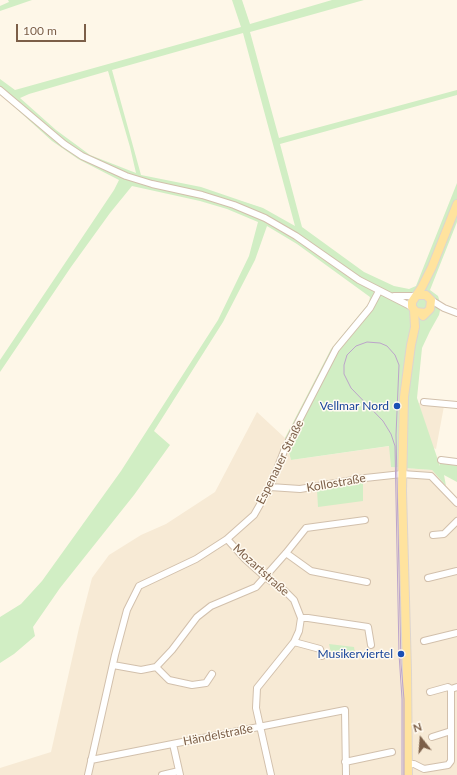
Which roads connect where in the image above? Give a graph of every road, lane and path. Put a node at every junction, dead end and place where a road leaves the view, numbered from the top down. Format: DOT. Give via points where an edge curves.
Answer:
graph roads {
  1 [pos="0,90"];
  2 [pos="457,204"];
  3 [pos="432,267"];
  4 [pos="379,291"];
  5 [pos="390,295"];
  6 [pos="416,296"];
  7 [pos="430,299"];
  8 [pos="444,308"];
  9 [pos="413,309"];
  10 [pos="427,312"];
  11 [pos="457,313"];
  12 [pos="415,327"];
  13 [pos="424,402"];
  14 [pos="457,405"];
  15 [pos="441,460"];
  16 [pos="457,462"];
  17 [pos="402,474"];
  18 [pos="270,487"];
  19 [pos="457,503"];
  20 [pos="365,520"];
  21 [pos="457,521"];
  22 [pos="433,535"];
  23 [pos="227,539"];
  24 [pos="286,553"];
  25 [pos="457,571"];
  26 [pos="265,577"];
  27 [pos="428,578"];
  28 [pos="367,582"];
  29 [pos="301,618"];
  30 [pos="457,633"];
  31 [pos="424,641"];
  32 [pos="294,642"];
  33 [pos="371,645"];
  34 [pos="322,656"];
  35 [pos="113,665"];
  36 [pos="156,667"];
  37 [pos="212,674"];
  38 [pos="454,688"];
  39 [pos="430,692"];
  40 [pos="259,727"];
  41 [pos="451,731"];
  42 [pos="432,736"];
  43 [pos="454,740"];
  44 [pos="173,744"];
  45 [pos="392,752"];
  46 [pos="91,760"];
  47 [pos="346,762"];
  48 [pos="408,764"];
  49 [pos="179,773"];
  50 [pos="88,775"];
  51 [pos="162,775"];
  52 [pos="271,775"];
  53 [pos="346,775"];
  54 [pos="408,775"];
  1 -- 4 [label="street" via="82,156 126,176 228,203 265,218"];
  2 -- 3 [label="main road"];
  3 -- 6 [label="main road"];
  3 -- 7 [label="main road"];
  4 -- 5 [label="street"];
  4 -- 18 [label="street, Espenauer Straße" via="370,308 336,349 286,446"];
  5 -- 6 [label="street"];
  5 -- 9 [label="street"];
  6 -- 7 [label="main road" via="424,294"];
  6 -- 9 [label="main road" via="412,302"];
  7 -- 8 [label="street"];
  7 -- 10 [label="main road" via="431,306"];
  8 -- 10 [label="street"];
  8 -- 11 [label="street"];
  9 -- 10 [label="main road" via="419,313"];
  9 -- 12 [label="main road"];
  10 -- 12 [label="main road"];
  12 -- 17 [label="main road" via="405,384"];
  13 -- 14 [label="street"];
  15 -- 16 [label="street"];
  17 -- 18 [label="street, Kollostraße" via="300,489"];
  17 -- 19 [label="street, Kollostraße" via="431,476"];
  17 -- 48 [label="main road"];
  18 -- 23 [label="street, Espenauer Straße" via="254,515"];
  20 -- 24 [label="street" via="306,528"];
  21 -- 22 [label="street" via="444,534"];
  23 -- 26 [label="street, Mozartstraße"];
  23 -- 35 [label="street, Espenauer Straße" via="196,559 139,586 127,610"];
  24 -- 26 [label="street"];
  24 -- 28 [label="street" via="311,571"];
  25 -- 27 [label="street"];
  26 -- 29 [label="street, Mozartstraße" via="294,600"];
  26 -- 36 [label="street" via="256,587 211,606 196,617"];
  29 -- 32 [label="street"];
  29 -- 33 [label="street" via="368,628"];
  30 -- 31 [label="street"];
  32 -- 34 [label="street" via="320,649"];
  32 -- 40 [label="street" via="257,688 256,708"];
  35 -- 36 [label="street" via="141,670"];
  35 -- 46 [label="street, Espenauer Straße"];
  36 -- 37 [label="street" via="169,680 192,685 206,683"];
  38 -- 39 [label="street"];
  38 -- 41 [label="street"];
  40 -- 44 [label="street, Händelstraße"];
  40 -- 47 [label="street, Händelstraße" via="345,710"];
  40 -- 52 [label="street"];
  41 -- 42 [label="street"];
  41 -- 43 [label="street"];
  43 -- 48 [label="street" via="448,765 424,770 414,764"];
  44 -- 46 [label="street, Händelstraße"];
  44 -- 49 [label="street"];
  45 -- 47 [label="street"];
  46 -- 50 [label="street, Espenauer Straße"];
  47 -- 53 [label="street"];
  48 -- 54 [label="main road"];
  49 -- 51 [label="street"];
}
